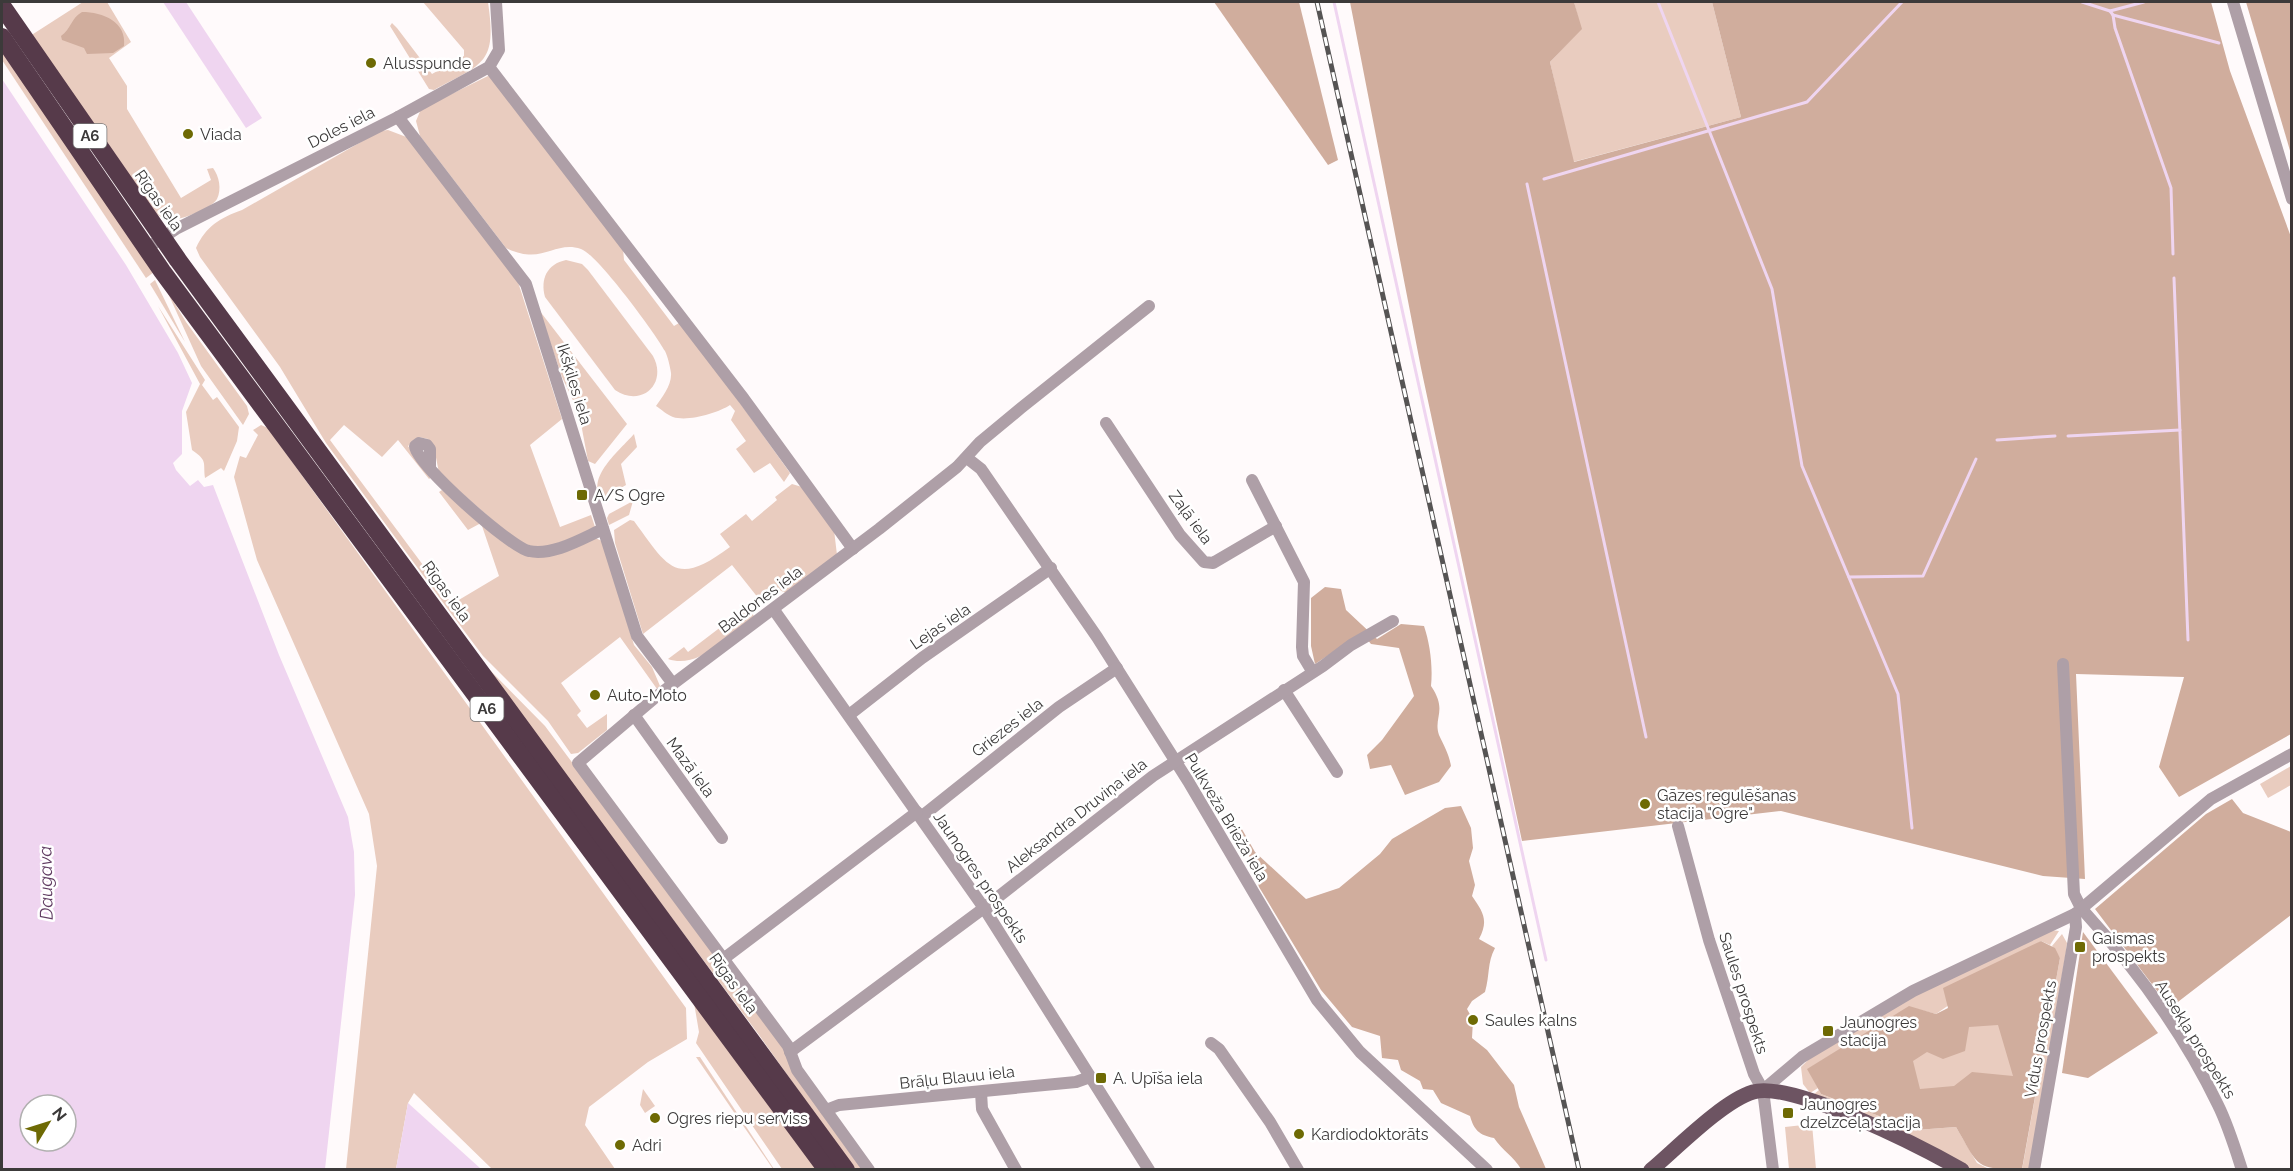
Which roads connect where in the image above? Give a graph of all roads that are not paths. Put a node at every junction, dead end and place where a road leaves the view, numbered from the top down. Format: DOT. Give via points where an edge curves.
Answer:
graph roads {
  1 [pos="495,2"];
  2 [pos="2233,2"];
  3 [pos="2,6"];
  4 [pos="8,37"];
  5 [pos="489,67"];
  6 [pos="398,117"];
  7 [pos="2292,199"];
  8 [pos="162,238"];
  9 [pos="147,248"];
  10 [pos="1149,306"];
  11 [pos="1106,423"];
  12 [pos="967,458"];
  13 [pos="430,468"];
  14 [pos="1252,480"];
  15 [pos="1276,526"];
  16 [pos="603,529"];
  17 [pos="853,549"];
  18 [pos="1051,568"];
  19 [pos="774,610"];
  20 [pos="1393,621"];
  21 [pos="2063,663"];
  22 [pos="1117,668"];
  23 [pos="1312,671"];
  24 [pos="673,684"];
  25 [pos="1284,690"];
  26 [pos="634,715"];
  27 [pos="849,715"];
  28 [pos="2292,754"];
  29 [pos="1175,761"];
  30 [pos="1337,772"];
  31 [pos="919,814"];
  32 [pos="1678,826"];
  33 [pos="722,838"];
  34 [pos="984,908"];
  35 [pos="2078,911"];
  36 [pos="722,960"];
  37 [pos="1211,1043"];
  38 [pos="790,1052"];
  39 [pos="1090,1077"];
  40 [pos="1763,1090"];
  41 [pos="981,1092"];
  42 [pos="826,1110"];
  43 [pos="827,1170"];
  44 [pos="846,1170"];
  45 [pos="869,1170"];
  46 [pos="1016,1170"];
  47 [pos="1149,1170"];
  48 [pos="1298,1170"];
  49 [pos="1486,1170"];
  50 [pos="1651,1170"];
  51 [pos="1773,1170"];
  52 [pos="1962,1170"];
  53 [pos="2034,1170"];
  54 [pos="2242,1170"];
  1 -- 5 [label="street" via="499,50"];
  2 -- 7 [label="street"];
  3 -- 4 [label="highway, A6"];
  4 -- 8 [label="highway, Rīgas iela / A6"];
  4 -- 9 [label="highway, A6"];
  5 -- 6 [label="street, Doles iela"];
  5 -- 17 [label="street" via="744,399"];
  6 -- 8 [label="street, Doles iela"];
  6 -- 16 [label="street, Ikšķiles iela" via="526,284"];
  8 -- 9 [label="street, Doles iela"];
  8 -- 44 [label="highway, Rīgas iela / A6"];
  9 -- 43 [label="highway, A6"];
  10 -- 12 [label="street, Baldones iela" via="980,442"];
  11 -- 15 [label="street, Zaļā iela" via="1180,535 1204,562 1213,563"];
  12 -- 17 [label="street, Baldones iela"];
  12 -- 18 [label="street, Pulkveža Brieža iela" via="981,469"];
  13 -- 16 [label="street" via="454,494 526,551 551,551"];
  14 -- 15 [label="street"];
  15 -- 23 [label="street" via="1304,582 1302,647"];
  16 -- 24 [label="street, Ikšķiles iela" via="637,636"];
  17 -- 19 [label="street, Baldones iela"];
  18 -- 22 [label="street, Pulkveža Brieža iela"];
  18 -- 27 [label="street, Lejas iela" via="922,658"];
  19 -- 24 [label="street, Baldones iela"];
  19 -- 27 [label="street, Jaunogres prospekts"];
  20 -- 23 [label="street, Aleksandra Druviņa iela"];
  21 -- 35 [label="street" via="2072,878"];
  22 -- 29 [label="street, Pulkveža Brieža iela"];
  22 -- 31 [label="street, Griezes iela" via="1059,707"];
  23 -- 25 [label="street, Aleksandra Druviņa iela"];
  24 -- 26 [label="street, Baldones iela"];
  25 -- 29 [label="street, Aleksandra Druviņa iela"];
  25 -- 30 [label="street"];
  26 -- 33 [label="street, Mazā iela"];
  26 -- 36 [label="street, Baldones iela" via="578,763"];
  27 -- 31 [label="street, Jaunogres prospekts"];
  28 -- 35 [label="street" via="2211,799"];
  29 -- 34 [label="street, Aleksandra Druviņa iela"];
  29 -- 49 [label="street, Pulkveža Brieža iela" via="1317,1000 1360,1052"];
  31 -- 34 [label="street, Jaunogres prospekts"];
  31 -- 36 [label="street, Griezes iela"];
  32 -- 40 [label="street, Saules prospekts" via="1709,940 1754,1074"];
  34 -- 38 [label="street, Aleksandra Druviņa iela"];
  34 -- 39 [label="street, Jaunogres prospekts"];
  35 -- 40 [label="street" via="1904,996 1802,1057"];
  35 -- 53 [label="street, Vidus prospekts"];
  35 -- 54 [label="street, Ausekļa prospekts" via="2153,998 2208,1084"];
  36 -- 38 [label="street, Rīgas iela"];
  37 -- 48 [label="street" via="1219,1048 1270,1122"];
  38 -- 42 [label="street, Rīgas iela" via="797,1070"];
  39 -- 41 [label="street, Brāļu Blauu iela" via="1076,1082"];
  39 -- 47 [label="street, Jaunogres prospekts"];
  40 -- 50 [label="main road" via="1728,1105"];
  40 -- 51 [label="street, Saules prospekts"];
  40 -- 52 [label="main road" via="1804,1099 1856,1118"];
  41 -- 42 [label="street, Brāļu Blauu iela" via="839,1105"];
  41 -- 46 [label="street" via="987,1119"];
  42 -- 45 [label="street, Rīgas iela"];
}
